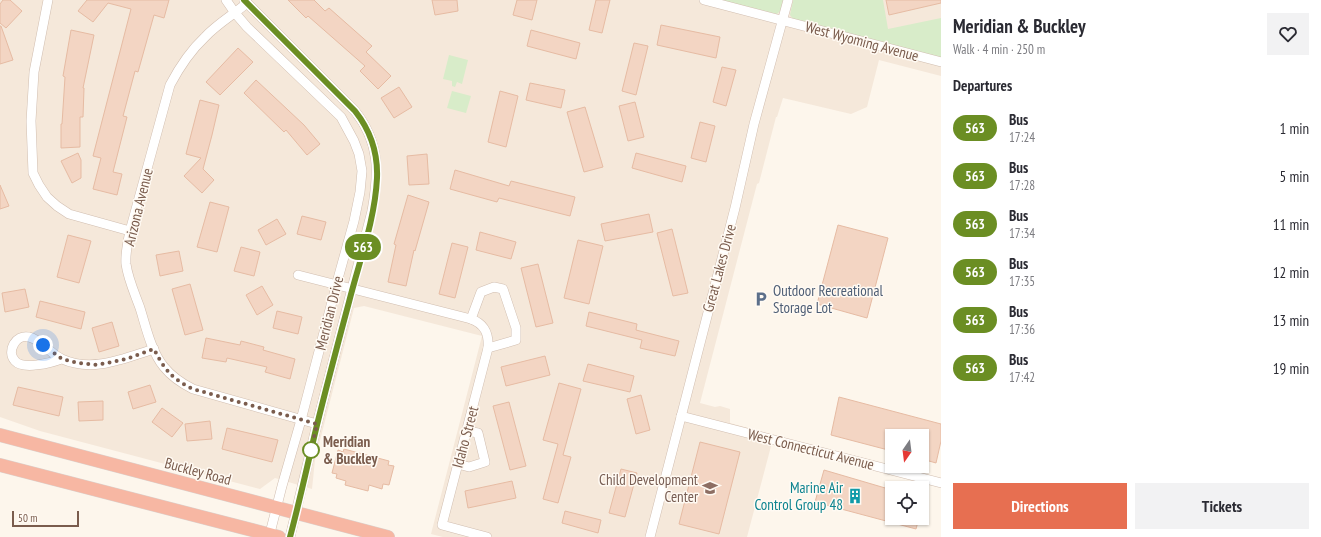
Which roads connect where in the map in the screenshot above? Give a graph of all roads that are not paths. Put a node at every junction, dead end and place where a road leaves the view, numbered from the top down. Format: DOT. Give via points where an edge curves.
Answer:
graph roads {
  1 [pos="48,0"];
  2 [pos="226,0"];
  3 [pos="704,0"];
  4 [pos="788,0"];
  5 [pos="246,2"];
  6 [pos="235,13"];
  7 [pos="783,20"];
  8 [pos="941,62"];
  9 [pos="130,231"];
  10 [pos="298,275"];
  11 [pos="336,285"];
  12 [pos="352,289"];
  13 [pos="471,319"];
  14 [pos="488,348"];
  15 [pos="154,349"];
  16 [pos="62,359"];
  17 [pos="681,416"];
  18 [pos="301,420"];
  19 [pos="317,424"];
  20 [pos="467,431"];
  21 [pos="0,435"];
  22 [pos="458,464"];
  23 [pos="0,465"];
  24 [pos="941,483"];
  25 [pos="276,508"];
  26 [pos="296,513"];
  27 [pos="272,536"];
  28 [pos="290,537"];
  29 [pos="388,537"];
  30 [pos="487,537"];
  31 [pos="650,537"];
  1 -- 9 [label="street" via="34,72 31,121 33,173 47,197 69,214"];
  2 -- 6 [label="street, Meridian Drive"];
  3 -- 7 [label="street, West Wyoming Avenue"];
  4 -- 7 [label="street, Great Lakes Drive"];
  5 -- 6 [label="street, Arizona Avenue"];
  5 -- 12 [label="street, Meridian Drive" via="346,101 363,122 374,148 377,176 375,194"];
  6 -- 9 [label="street, Arizona Avenue" via="205,36 190,52 170,85"];
  6 -- 11 [label="street, Meridian Drive" via="342,117 354,140 362,172 360,192"];
  7 -- 8 [label="street, West Wyoming Avenue"];
  7 -- 17 [label="street, Great Lakes Drive" via="754,124"];
  9 -- 15 [label="street, Arizona Avenue" via="126,265"];
  10 -- 11 [label="street"];
  11 -- 12 [label="street"];
  11 -- 18 [label="street, Meridian Drive"];
  12 -- 13 [label="street"];
  12 -- 19 [label="street, Meridian Drive"];
  13 -- 14 [label="street" via="479,322 485,330 489,339"];
  13 -- 14 [label="street" via="481,292 494,287 503,289 516,328 516,340"];
  14 -- 20 [label="street, Idaho Street"];
  15 -- 16 [label="street" via="126,359 97,365"];
  15 -- 18 [label="street, Arizona Avenue" via="162,366 180,383"];
  16 -- 16 [label="street" via="23,366 13,359 12,347 14,342 29,337"];
  17 -- 24 [label="street, West Connecticut Avenue"];
  17 -- 31 [label="street, Great Lakes Drive"];
  18 -- 19 [label="street, Arizona Avenue"];
  18 -- 25 [label="street, Meridian Drive"];
  19 -- 26 [label="street, Meridian Drive"];
  20 -- 22 [label="street, Idaho Street"];
  20 -- 22 [label="street" via="478,433 485,462 469,467"];
  21 -- 25 [label="highway, Buckley Road"];
  22 -- 30 [label="street, Idaho Street" via="442,525"];
  23 -- 27 [label="highway"];
  25 -- 26 [label="highway, Buckley Road"];
  25 -- 27 [label="street, Meridian Drive"];
  26 -- 28 [label="street, Meridian Drive"];
  26 -- 29 [label="highway, Buckley Road"];
}
